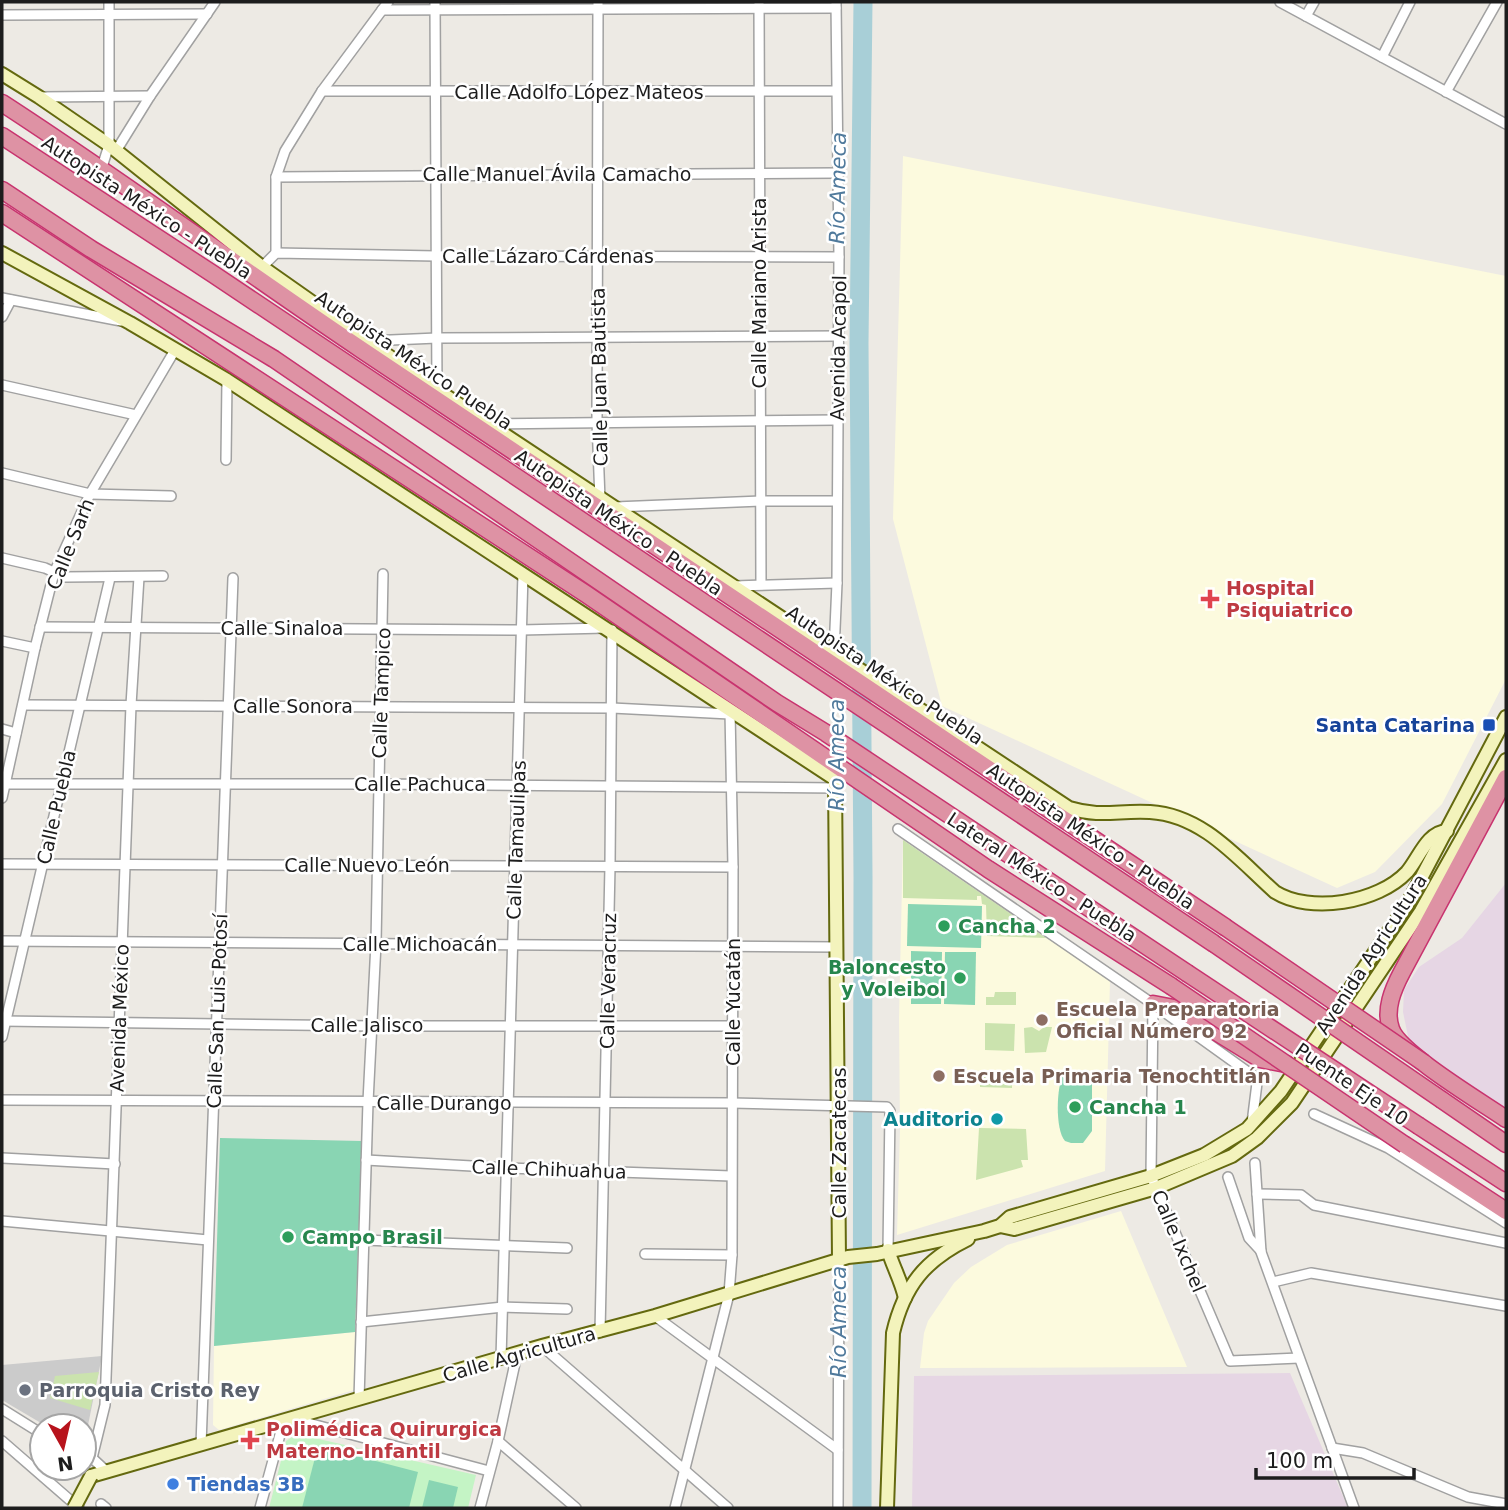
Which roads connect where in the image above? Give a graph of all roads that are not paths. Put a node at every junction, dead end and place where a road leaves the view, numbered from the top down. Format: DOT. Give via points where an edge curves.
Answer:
graph roads {
  1 [pos="109,2"];
  2 [pos="215,2"];
  3 [pos="1280,2"];
  4 [pos="1314,2"];
  5 [pos="1410,2"];
  6 [pos="1497,2"];
  7 [pos="598,5"];
  8 [pos="759,5"];
  9 [pos="836,5"];
  10 [pos="385,6"];
  11 [pos="435,6"];
  12 [pos="109,14"];
  13 [pos="207,14"];
  14 [pos="2,15"];
  15 [pos="1306,16"];
  16 [pos="1382,57"];
  17 [pos="2,74"];
  18 [pos="322,91"];
  19 [pos="758,91"];
  20 [pos="836,91"];
  21 [pos="435,92"];
  22 [pos="598,92"];
  23 [pos="1446,92"];
  24 [pos="109,96"];
  25 [pos="150,96"];
  26 [pos="39,97"];
  27 [pos="2,105"];
  28 [pos="1506,124"];
  29 [pos="2,136"];
  30 [pos="113,148"];
  31 [pos="102,167"];
  32 [pos="758,173"];
  33 [pos="837,173"];
  34 [pos="598,174"];
  35 [pos="436,175"];
  36 [pos="276,177"];
  37 [pos="2,190"];
  38 [pos="2,213"];
  39 [pos="2,253"];
  40 [pos="276,253"];
  41 [pos="436,256"];
  42 [pos="598,256"];
  43 [pos="759,257"];
  44 [pos="839,257"];
  45 [pos="262,267"];
  46 [pos="213,274"];
  47 [pos="6,299"];
  48 [pos="2,317"];
  49 [pos="130,323"];
  50 [pos="838,336"];
  51 [pos="597,337"];
  52 [pos="760,337"];
  53 [pos="437,338"];
  54 [pos="366,341"];
  55 [pos="175,350"];
  56 [pos="227,380"];
  57 [pos="2,385"];
  58 [pos="437,390"];
  59 [pos="136,415"];
  60 [pos="597,421"];
  61 [pos="760,421"];
  62 [pos="837,421"];
  63 [pos="487,424"];
  64 [pos="226,460"];
  65 [pos="2,473"];
  66 [pos="90,494"];
  67 [pos="172,496"];
  68 [pos="761,501"];
  69 [pos="837,501"];
  70 [pos="606,503"];
  71 [pos="2,558"];
  72 [pos="54,573"];
  73 [pos="523,573"];
  74 [pos="383,574"];
  75 [pos="163,576"];
  76 [pos="139,577"];
  77 [pos="110,578"];
  78 [pos="233,578"];
  79 [pos="837,583"];
  80 [pos="761,584"];
  81 [pos="729,589"];
  82 [pos="586,594"];
  83 [pos="575,607"];
  84 [pos="40,627"];
  85 [pos="98,628"];
  86 [pos="136,628"];
  87 [pos="232,628"];
  88 [pos="383,629"];
  89 [pos="610,629"];
  90 [pos="521,630"];
  91 [pos="2,641"];
  92 [pos="35,648"];
  93 [pos="835,657"];
  94 [pos="892,698"];
  95 [pos="23,705"];
  96 [pos="80,705"];
  97 [pos="131,705"];
  98 [pos="229,706"];
  99 [pos="381,706"];
  100 [pos="519,708"];
  101 [pos="612,708"];
  102 [pos="730,712"];
  103 [pos="1506,716"];
  104 [pos="2,729"];
  105 [pos="16,733"];
  106 [pos="1506,760"];
  107 [pos="1506,778"];
  108 [pos="836,783"];
  109 [pos="5,784"];
  110 [pos="129,784"];
  111 [pos="226,784"];
  112 [pos="378,784"];
  113 [pos="62,785"];
  114 [pos="517,785"];
  115 [pos="611,786"];
  116 [pos="731,787"];
  117 [pos="2,798"];
  118 [pos="898,829"];
  119 [pos="1447,831"];
  120 [pos="2,864"];
  121 [pos="43,864"];
  122 [pos="126,864"];
  123 [pos="224,865"];
  124 [pos="376,866"];
  125 [pos="515,866"];
  126 [pos="610,866"];
  127 [pos="733,867"];
  128 [pos="2,941"];
  129 [pos="24,941"];
  130 [pos="122,942"];
  131 [pos="220,942"];
  132 [pos="376,943"];
  133 [pos="1213,943"];
  134 [pos="513,945"];
  135 [pos="608,946"];
  136 [pos="733,947"];
  137 [pos="837,947"];
  138 [pos="1171,986"];
  139 [pos="1153,1004"];
  140 [pos="4,1021"];
  141 [pos="120,1023"];
  142 [pos="217,1024"];
  143 [pos="510,1025"];
  144 [pos="373,1026"];
  145 [pos="607,1026"];
  146 [pos="732,1026"];
  147 [pos="2,1037"];
  148 [pos="1424,1063"];
  149 [pos="1286,1064"];
  150 [pos="2,1100"];
  151 [pos="116,1101"];
  152 [pos="214,1101"];
  153 [pos="368,1102"];
  154 [pos="508,1103"];
  155 [pos="732,1103"];
  156 [pos="605,1104"];
  157 [pos="843,1105"];
  158 [pos="1314,1114"];
  159 [pos="1506,1119"];
  160 [pos="1252,1123"];
  161 [pos="1506,1144"];
  162 [pos="2,1158"];
  163 [pos="366,1160"];
  164 [pos="1255,1163"];
  165 [pos="115,1164"];
  166 [pos="507,1168"];
  167 [pos="603,1172"];
  168 [pos="731,1176"];
  169 [pos="1228,1177"];
  170 [pos="1154,1182"];
  171 [pos="1506,1183"];
  172 [pos="1257,1194"];
  173 [pos="1506,1211"];
  174 [pos="2,1221"];
  175 [pos="1506,1222"];
  176 [pos="113,1231"];
  177 [pos="984,1231"];
  178 [pos="208,1240"];
  179 [pos="364,1240"];
  180 [pos="1506,1243"];
  181 [pos="505,1245"];
  182 [pos="567,1248"];
  183 [pos="883,1252"];
  184 [pos="1261,1252"];
  185 [pos="645,1254"];
  186 [pos="732,1255"];
  187 [pos="844,1258"];
  188 [pos="1273,1282"];
  189 [pos="729,1294"];
  190 [pos="905,1297"];
  191 [pos="1506,1306"];
  192 [pos="503,1307"];
  193 [pos="567,1309"];
  194 [pos="655,1316"];
  195 [pos="361,1322"];
  196 [pos="600,1332"];
  197 [pos="542,1346"];
  198 [pos="517,1354"];
  199 [pos="712,1358"];
  200 [pos="1299,1358"];
  201 [pos="501,1359"];
  202 [pos="359,1399"];
  203 [pos="2,1409"];
  204 [pos="288,1419"];
  205 [pos="28,1425"];
  206 [pos="98,1426"];
  207 [pos="2,1441"];
  208 [pos="498,1441"];
  209 [pos="201,1444"];
  210 [pos="1332,1448"];
  211 [pos="838,1450"];
  212 [pos="98,1464"];
  213 [pos="684,1469"];
  214 [pos="106,1471"];
  215 [pos="489,1471"];
  216 [pos="1506,1504"];
  217 [pos="74,1508"];
  218 [pos="79,1508"];
  219 [pos="260,1508"];
  220 [pos="480,1508"];
  221 [pos="576,1508"];
  222 [pos="675,1508"];
  223 [pos="728,1508"];
  224 [pos="838,1508"];
  225 [pos="887,1508"];
  226 [pos="1354,1508"];
  1 -- 12 [label="street"];
  2 -- 13 [label="street"];
  3 -- 15 [label="street"];
  4 -- 15 [label="street"];
  5 -- 16 [label="street"];
  6 -- 23 [label="street"];
  7 -- 8 [label="street"];
  7 -- 11 [label="street"];
  7 -- 22 [label="street, Calle Juan Bautista"];
  8 -- 9 [label="street"];
  8 -- 19 [label="street, Calle Mariano Arista"];
  9 -- 20 [label="street, Avenida Acapol"];
  10 -- 11 [label="street"];
  10 -- 18 [label="street"];
  11 -- 21 [label="street"];
  12 -- 13 [label="street"];
  12 -- 14 [label="street"];
  12 -- 24 [label="street"];
  13 -- 25 [label="street"];
  15 -- 16 [label="street"];
  16 -- 23 [label="street"];
  17 -- 26 [label="street, Autopista México Puebla"];
  18 -- 21 [label="street, Calle Adolfo López Mateos"];
  18 -- 36 [label="street" via="285,151"];
  19 -- 20 [label="street, Calle Adolfo López Mateos"];
  19 -- 22 [label="street, Calle Adolfo López Mateos"];
  19 -- 32 [label="street, Calle Mariano Arista"];
  20 -- 33 [label="street, Avenida Acapol"];
  21 -- 22 [label="street, Calle Adolfo López Mateos"];
  21 -- 35 [label="street"];
  22 -- 34 [label="street, Calle Juan Bautista"];
  23 -- 28 [label="street"];
  24 -- 25 [label="street"];
  24 -- 26 [label="street"];
  24 -- 30 [label="street"];
  25 -- 30 [label="street"];
  26 -- 30 [label="street, Autopista México Puebla"];
  27 -- 31 [label="highway, Autopista México Puebla"];
  27 -- 46 [label="highway" via="13,119 191,244"];
  29 -- 46 [label="highway, Autopista México - Puebla"];
  30 -- 31 [label="street"];
  30 -- 45 [label="street, Autopista México Puebla"];
  31 -- 81 [label="highway, Autopista México Puebla" via="262,282"];
  32 -- 33 [label="street, Calle Manuel Ávila Camacho"];
  32 -- 34 [label="street, Calle Manuel Ávila Camacho"];
  32 -- 43 [label="street, Calle Mariano Arista"];
  33 -- 44 [label="street, Avenida Acapol"];
  34 -- 35 [label="street, Calle Manuel Ávila Camacho"];
  34 -- 42 [label="street, Calle Juan Bautista"];
  35 -- 36 [label="street, Calle Manuel Ávila Camacho"];
  35 -- 41 [label="street"];
  36 -- 40 [label="street"];
  37 -- 171 [label="highway, Puente Eje 10, bridge" via="274,359 777,703"];
  38 -- 82 [label="highway"];
  39 -- 49 [label="street"];
  40 -- 41 [label="street, Calle Lázaro Cárdenas"];
  40 -- 45 [label="street"];
  41 -- 42 [label="street, Calle Lázaro Cárdenas"];
  41 -- 53 [label="street"];
  42 -- 43 [label="street, Calle Lázaro Cárdenas"];
  42 -- 51 [label="street, Calle Juan Bautista"];
  43 -- 44 [label="street, Calle Lázaro Cárdenas"];
  43 -- 52 [label="street, Calle Mariano Arista"];
  44 -- 50 [label="street, Avenida Acapol"];
  45 -- 54 [label="street, Autopista México Puebla"];
  46 -- 133 [label="highway, Autopista México - Puebla"];
  47 -- 48 [label="street"];
  47 -- 49 [label="street"];
  49 -- 55 [label="street"];
  50 -- 52 [label="street"];
  50 -- 62 [label="street, Avenida Acapol"];
  51 -- 52 [label="street"];
  51 -- 53 [label="street"];
  51 -- 60 [label="street, Calle Juan Bautista"];
  52 -- 61 [label="street, Calle Mariano Arista"];
  53 -- 54 [label="street"];
  53 -- 58 [label="street"];
  54 -- 58 [label="street, Autopista México Puebla"];
  55 -- 56 [label="street"];
  55 -- 59 [label="street, Calle Sarh"];
  56 -- 64 [label="street"];
  56 -- 73 [label="street"];
  57 -- 59 [label="street"];
  58 -- 63 [label="street, Autopista México Puebla"];
  59 -- 66 [label="street, Calle Sarh"];
  60 -- 61 [label="street"];
  60 -- 63 [label="street"];
  60 -- 70 [label="street, Calle Juan Bautista"];
  61 -- 62 [label="street"];
  61 -- 68 [label="street, Calle Mariano Arista"];
  62 -- 69 [label="street, Avenida Acapol"];
  63 -- 70 [label="street, Autopista México Puebla"];
  65 -- 66 [label="street"];
  66 -- 67 [label="street"];
  66 -- 72 [label="street, Calle Sarh"];
  68 -- 69 [label="street"];
  68 -- 70 [label="street"];
  68 -- 80 [label="street, Calle Mariano Arista"];
  69 -- 79 [label="street, Avenida Acapol"];
  70 -- 81 [label="street, Autopista México Puebla"];
  71 -- 72 [label="street"];
  72 -- 77 [label="street"];
  72 -- 84 [label="street, Calle Sarh"];
  73 -- 83 [label="street"];
  73 -- 90 [label="street, Calle Tamaulipas"];
  74 -- 88 [label="street, Calle Tampico"];
  75 -- 76 [label="street"];
  76 -- 77 [label="street"];
  76 -- 86 [label="street, Avenida México"];
  77 -- 85 [label="street, Calle Puebla"];
  78 -- 87 [label="street, Calle San Luis Potosí"];
  79 -- 80 [label="street"];
  79 -- 93 [label="street, Avenida Acapol"];
  80 -- 81 [label="street"];
  81 -- 93 [label="highway, Autopista México Puebla"];
  81 -- 93 [label="street, Autopista México Puebla" via="795,627"];
  82 -- 83 [label="street"];
  82 -- 138 [label="highway, Lateral México - Puebla" via="988,869"];
  83 -- 89 [label="street"];
  84 -- 85 [label="street, Calle Sinaloa"];
  84 -- 92 [label="street, Calle Sarh"];
  85 -- 86 [label="street, Calle Sinaloa"];
  85 -- 96 [label="street, Calle Puebla"];
  86 -- 87 [label="street, Calle Sinaloa"];
  86 -- 97 [label="street, Avenida México"];
  87 -- 88 [label="street, Calle Sinaloa"];
  87 -- 98 [label="street, Calle San Luis Potosí"];
  88 -- 90 [label="street, Calle Sinaloa"];
  88 -- 99 [label="street, Calle Tampico"];
  89 -- 90 [label="street, Calle Sinaloa"];
  89 -- 101 [label="street, Calle Veracruz"];
  89 -- 102 [label="street"];
  90 -- 100 [label="street, Calle Tamaulipas"];
  91 -- 92 [label="street"];
  92 -- 95 [label="street, Calle Sarh"];
  93 -- 94 [label="highway, Autopista México Puebla"];
  94 -- 119 [label="street" via="1069,808 1101,815 1172,815 1213,835 1275,892 1302,903 1348,900 1380,890 1408,871 1435,834"];
  94 -- 148 [label="highway, Autopista México Puebla, bridge"];
  95 -- 96 [label="street, Calle Sonora"];
  95 -- 105 [label="street, Calle Sarh"];
  96 -- 97 [label="street, Calle Sonora"];
  96 -- 113 [label="street, Calle Puebla"];
  97 -- 98 [label="street, Calle Sonora"];
  97 -- 110 [label="street, Avenida México"];
  98 -- 99 [label="street, Calle Sonora"];
  98 -- 111 [label="street, Calle San Luis Potosí"];
  99 -- 100 [label="street, Calle Sonora"];
  99 -- 112 [label="street, Calle Tampico"];
  100 -- 101 [label="street, Calle Sonora"];
  100 -- 114 [label="street, Calle Tamaulipas"];
  101 -- 102 [label="street, Calle Sonora"];
  101 -- 115 [label="street, Calle Veracruz"];
  102 -- 108 [label="street"];
  102 -- 116 [label="street, Calle Yucatán"];
  103 -- 119 [label="street, Avenida Agricultura"];
  104 -- 105 [label="street"];
  105 -- 109 [label="street, Calle Sarh"];
  106 -- 170 [label="street, Avenida Agricultura" via="1421,911 1292,1103 1232,1156"];
  107 -- 148 [label="highway" via="1390,999 1394,1036"];
  108 -- 116 [label="street, Calle Pachuca"];
  108 -- 137 [label="street, Calle Zacatecas"];
  109 -- 113 [label="street, Calle Pachuca"];
  109 -- 117 [label="street, Calle Sarh"];
  110 -- 111 [label="street, Calle Pachuca"];
  110 -- 113 [label="street, Calle Pachuca"];
  110 -- 122 [label="street, Avenida México"];
  111 -- 112 [label="street, Calle Pachuca"];
  111 -- 123 [label="street, Calle San Luis Potosí"];
  112 -- 114 [label="street, Calle Pachuca"];
  112 -- 124 [label="street, Calle Tampico"];
  113 -- 121 [label="street, Calle Puebla"];
  114 -- 115 [label="street, Calle Pachuca"];
  114 -- 125 [label="street, Calle Tamaulipas"];
  115 -- 116 [label="street, Calle Pachuca"];
  115 -- 126 [label="street, Calle Veracruz"];
  116 -- 127 [label="street, Calle Yucatán"];
  118 -- 139 [label="street"];
  119 -- 160 [label="street, Avenida Agricultura" via="1408,903 1281,1091"];
  120 -- 121 [label="street, Calle Nuevo León"];
  121 -- 122 [label="street, Calle Nuevo León"];
  121 -- 129 [label="street, Calle Puebla"];
  122 -- 123 [label="street, Calle Nuevo León"];
  122 -- 130 [label="street, Avenida México"];
  123 -- 124 [label="street, Calle Nuevo León"];
  123 -- 131 [label="street, Calle San Luis Potosí"];
  124 -- 125 [label="street, Calle Nuevo León"];
  124 -- 132 [label="street, Calle Tampico"];
  125 -- 126 [label="street, Calle Nuevo León"];
  125 -- 134 [label="street, Calle Tamaulipas"];
  126 -- 127 [label="street, Calle Nuevo León"];
  126 -- 135 [label="street, Calle Veracruz"];
  127 -- 136 [label="street, Calle Yucatán"];
  128 -- 129 [label="street, Calle Michoacán"];
  129 -- 130 [label="street, Calle Michoacán"];
  129 -- 140 [label="street, Calle Puebla"];
  130 -- 131 [label="street, Calle Michoacán"];
  130 -- 141 [label="street, Avenida México"];
  131 -- 132 [label="street, Calle Michoacán"];
  131 -- 142 [label="street, Calle San Luis Potosí"];
  132 -- 134 [label="street, Calle Michoacán"];
  132 -- 144 [label="street, Calle Tampico"];
  133 -- 161 [label="highway, Puente Eje 10, bridge"];
  134 -- 135 [label="street, Calle Michoacán"];
  134 -- 143 [label="street, Calle Tamaulipas"];
  135 -- 136 [label="street, Calle Michoacán"];
  135 -- 145 [label="street, Calle Veracruz"];
  136 -- 137 [label="street, Calle Michoacán"];
  136 -- 146 [label="street, Calle Yucatán"];
  137 -- 157 [label="street, Calle Zacatecas"];
  138 -- 149 [label="highway, Puente Eje 10, bridge"];
  139 -- 149 [label="highway" via="1180,1009 1260,1059"];
  139 -- 160 [label="street" via="1252,1076 1257,1083"];
  139 -- 170 [label="street, Calle Ixchel"];
  140 -- 141 [label="street, Calle Jalisco"];
  140 -- 147 [label="street, Calle Puebla"];
  141 -- 142 [label="street, Calle Jalisco"];
  141 -- 151 [label="street, Avenida México"];
  142 -- 144 [label="street, Calle Jalisco"];
  142 -- 152 [label="street, Calle San Luis Potosí"];
  143 -- 144 [label="street, Calle Jalisco"];
  143 -- 145 [label="street, Calle Jalisco"];
  143 -- 154 [label="street, Calle Tamaulipas"];
  144 -- 153 [label="street, Calle Tampico"];
  145 -- 146 [label="street, Calle Jalisco"];
  145 -- 156 [label="street, Calle Veracruz"];
  146 -- 155 [label="street, Calle Yucatán"];
  148 -- 159 [label="highway"];
  149 -- 173 [label="highway, Puente Eje 10, bridge"];
  150 -- 151 [label="street, Calle Durango"];
  151 -- 152 [label="street, Calle Durango"];
  151 -- 165 [label="street, Avenida México"];
  152 -- 153 [label="street, Calle Durango"];
  152 -- 178 [label="street, Calle San Luis Potosí"];
  153 -- 154 [label="street, Calle Durango"];
  153 -- 163 [label="street, Calle Tampico"];
  154 -- 156 [label="street, Calle Durango"];
  154 -- 166 [label="street, Calle Tamaulipas"];
  155 -- 156 [label="street, Calle Durango"];
  155 -- 157 [label="street, Calle Durango"];
  155 -- 168 [label="street, Calle Yucatán"];
  156 -- 167 [label="street, Calle Veracruz"];
  157 -- 183 [label="street, Calle Durango" via="882,1106 890,1111"];
  157 -- 187 [label="street, Calle Zacatecas"];
  158 -- 175 [label="street" via="1388,1148"];
  160 -- 170 [label="street, Avenida Agricultura"];
  162 -- 165 [label="street"];
  163 -- 166 [label="street, Calle Chihuahua"];
  163 -- 179 [label="street, Calle Tampico"];
  164 -- 172 [label="street"];
  165 -- 176 [label="street, Avenida México"];
  166 -- 167 [label="street, Calle Chihuahua"];
  166 -- 181 [label="street, Calle Tamaulipas"];
  167 -- 168 [label="street, Calle Chihuahua"];
  167 -- 196 [label="street, Calle Veracruz"];
  168 -- 186 [label="street, Calle Yucatán"];
  169 -- 184 [label="street" via="1249,1238"];
  170 -- 177 [label="street, Avenida Agricultura" via="1014,1229 1000,1226"];
  170 -- 200 [label="street, Calle Ixchel" via="1230,1361"];
  172 -- 180 [label="street" via="1301,1195 1314,1205"];
  172 -- 184 [label="street"];
  174 -- 176 [label="street"];
  176 -- 178 [label="street"];
  176 -- 206 [label="street, Avenida México" via="105,1405"];
  177 -- 183 [label="street, Calle Agricultura"];
  177 -- 190 [label="street" via="923,1269"];
  178 -- 209 [label="street, Calle San Luis Potosí"];
  179 -- 181 [label="street"];
  179 -- 195 [label="street, Calle Tampico"];
  181 -- 182 [label="street"];
  181 -- 192 [label="street, Calle Tamaulipas"];
  183 -- 187 [label="street, Calle Agricultura"];
  183 -- 190 [label="street" via="900,1277"];
  184 -- 188 [label="street"];
  185 -- 186 [label="street"];
  186 -- 189 [label="street, Calle Yucatán"];
  187 -- 189 [label="street, Calle Agricultura"];
  187 -- 211 [label="street, Calle Zacatecas"];
  188 -- 191 [label="street" via="1311,1273"];
  188 -- 200 [label="street"];
  189 -- 194 [label="street, Calle Agricultura"];
  189 -- 199 [label="street, Calle Yucatán"];
  190 -- 225 [label="street" via="893,1333"];
  192 -- 193 [label="street"];
  192 -- 195 [label="street"];
  192 -- 201 [label="street, Calle Tamaulipas"];
  194 -- 196 [label="street, Calle Agricultura"];
  194 -- 199 [label="street"];
  195 -- 202 [label="street, Calle Tampico"];
  196 -- 197 [label="street, Calle Agricultura"];
  197 -- 198 [label="street, Calle Agricultura"];
  197 -- 213 [label="street"];
  198 -- 201 [label="street, Calle Agricultura"];
  198 -- 208 [label="street"];
  199 -- 211 [label="street"];
  199 -- 213 [label="street, Calle Yucatán"];
  200 -- 210 [label="street"];
  201 -- 202 [label="street, Calle Agricultura"];
  202 -- 204 [label="street, Calle Agricultura"];
  203 -- 205 [label="street"];
  204 -- 209 [label="street, Calle Agricultura"];
  204 -- 215 [label="street"];
  204 -- 219 [label="street"];
  207 -- 218 [label="street"];
  208 -- 215 [label="street"];
  208 -- 221 [label="street"];
  209 -- 214 [label="street, Calle Agricultura"];
  210 -- 216 [label="street" via="1363,1452 1468,1497"];
  210 -- 226 [label="street"];
  211 -- 224 [label="street, Calle Zacatecas"];
  212 -- 214 [label="street"];
  213 -- 222 [label="street, Calle Yucatán"];
  213 -- 223 [label="street"];
  214 -- 217 [label="street, Calle Agricultura, bridge" via="91,1476"];
  215 -- 220 [label="street"];
}
